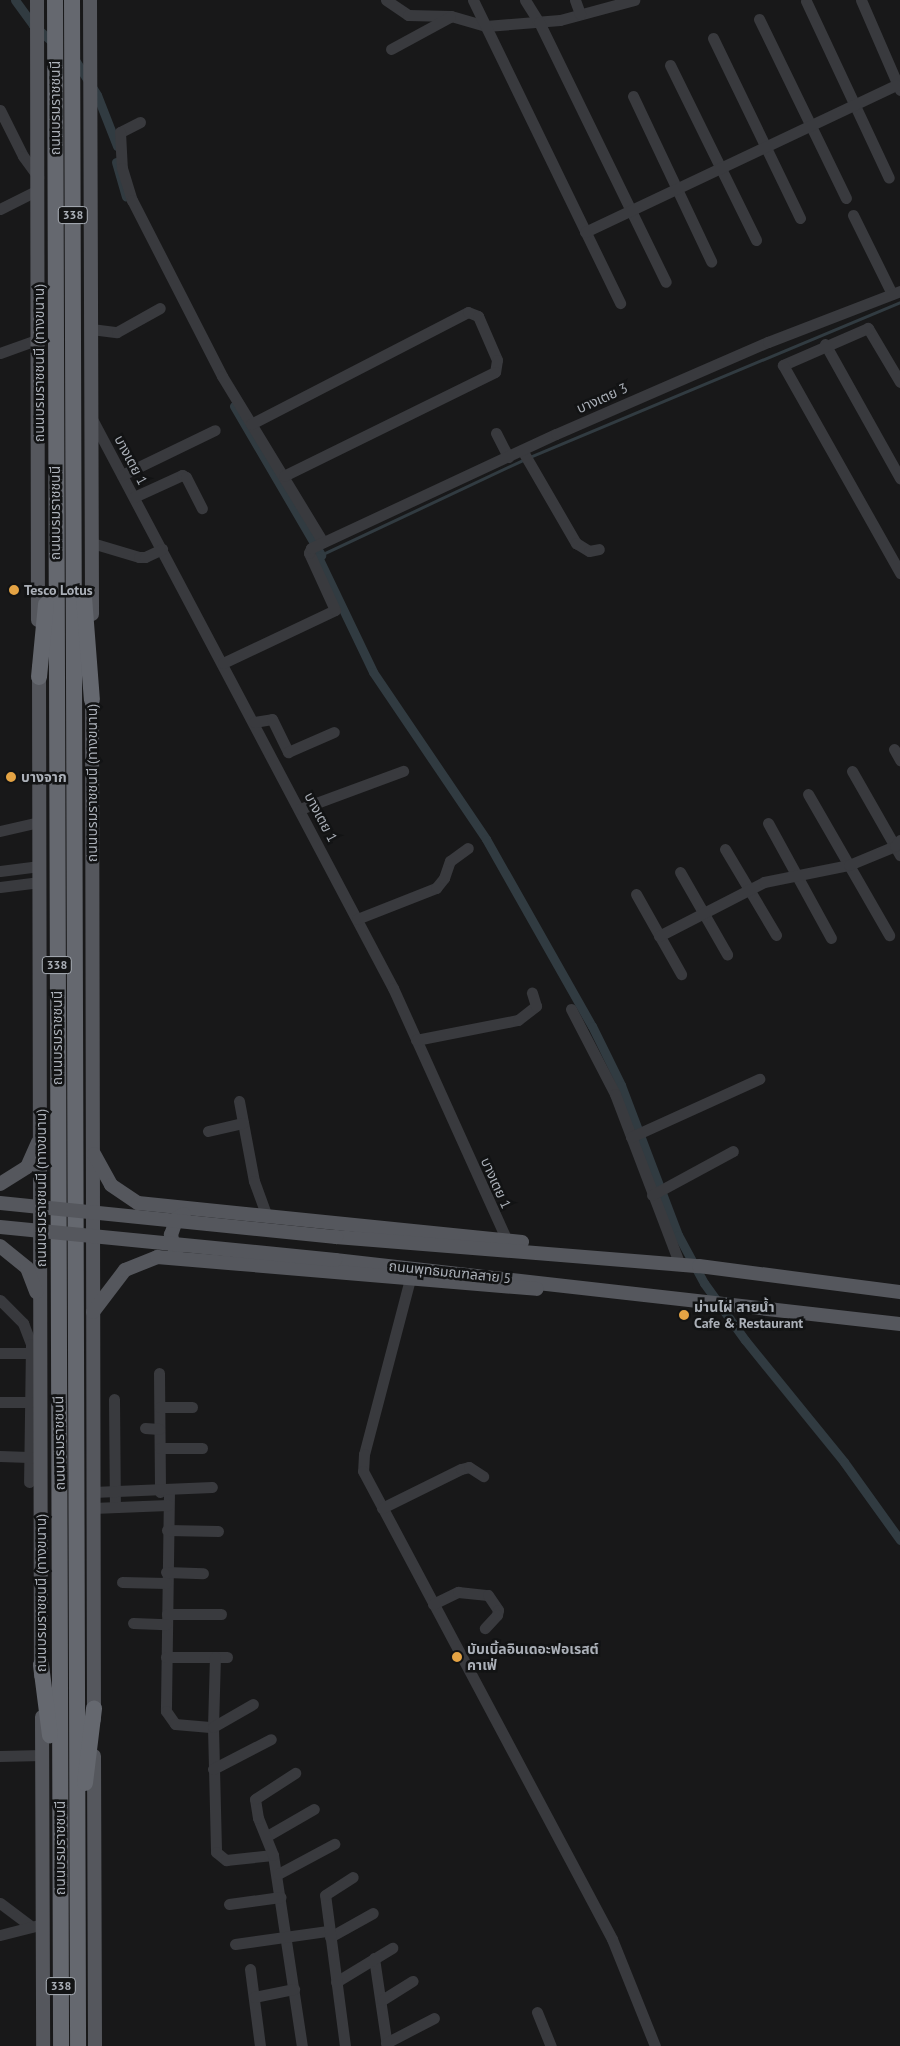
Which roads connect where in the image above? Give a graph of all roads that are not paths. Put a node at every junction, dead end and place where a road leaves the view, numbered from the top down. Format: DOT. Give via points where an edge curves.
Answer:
graph roads {
  1 [pos="55,0"];
  2 [pos="72,0"];
  3 [pos="90,0"];
  4 [pos="386,0"];
  5 [pos="473,0"];
  6 [pos="524,0"];
  7 [pos="575,0"];
  8 [pos="861,0"];
  9 [pos="626,1"];
  10 [pos="806,1"];
  11 [pos="37,6"];
  12 [pos="580,14"];
  13 [pos="451,16"];
  14 [pos="759,19"];
  15 [pos="539,22"];
  16 [pos="486,26"];
  17 [pos="713,38"];
  18 [pos="391,49"];
  19 [pos="670,65"];
  20 [pos="898,87"];
  21 [pos="633,96"];
  22 [pos="854,105"];
  23 [pos="0,110"];
  24 [pos="140,122"];
  25 [pos="810,126"];
  26 [pos="766,147"];
  27 [pos="721,169"];
  28 [pos="889,178"];
  29 [pos="38,184"];
  30 [pos="677,190"];
  31 [pos="846,198"];
  32 [pos="0,209"];
  33 [pos="632,211"];
  34 [pos="853,215"];
  35 [pos="800,218"];
  36 [pos="585,232"];
  37 [pos="756,240"];
  38 [pos="711,261"];
  39 [pos="666,282"];
  40 [pos="896,292"];
  41 [pos="620,303"];
  42 [pos="160,308"];
  43 [pos="91,329"];
  44 [pos="39,339"];
  45 [pos="825,344"];
  46 [pos="0,353"];
  47 [pos="900,382"];
  48 [pos="91,417"];
  49 [pos="250,424"];
  50 [pos="215,430"];
  51 [pos="496,433"];
  52 [pos="525,456"];
  53 [pos="508,457"];
  54 [pos="122,475"];
  55 [pos="284,476"];
  56 [pos="900,478"];
  57 [pos="134,497"];
  58 [pos="202,508"];
  59 [pos="74,521"];
  60 [pos="55,534"];
  61 [pos="92,543"];
  62 [pos="318,544"];
  63 [pos="162,549"];
  64 [pos="599,549"];
  65 [pos="900,573"];
  66 [pos="223,663"];
  67 [pos="39,677"];
  68 [pos="92,700"];
  69 [pos="254,722"];
  70 [pos="334,732"];
  71 [pos="894,749"];
  72 [pos="900,760"];
  73 [pos="403,771"];
  74 [pos="852,771"];
  75 [pos="808,794"];
  76 [pos="300,809"];
  77 [pos="39,822"];
  78 [pos="768,823"];
  79 [pos="0,831"];
  80 [pos="898,847"];
  81 [pos="468,848"];
  82 [pos="725,849"];
  83 [pos="849,865"];
  84 [pos="40,866"];
  85 [pos="0,871"];
  86 [pos="680,872"];
  87 [pos="796,875"];
  88 [pos="40,882"];
  89 [pos="0,887"];
  90 [pos="748,890"];
  91 [pos="636,894"];
  92 [pos="704,913"];
  93 [pos="357,919"];
  94 [pos="776,935"];
  95 [pos="889,935"];
  96 [pos="659,936"];
  97 [pos="831,938"];
  98 [pos="727,954"];
  99 [pos="681,974"];
  100 [pos="532,993"];
  101 [pos="571,1009"];
  102 [pos="416,1040"];
  103 [pos="759,1079"];
  104 [pos="239,1101"];
  105 [pos="242,1124"];
  106 [pos="41,1130"];
  107 [pos="208,1131"];
  108 [pos="637,1133"];
  109 [pos="732,1151"];
  110 [pos="94,1154"];
  111 [pos="0,1184"];
  112 [pos="658,1192"];
  113 [pos="0,1203"];
  114 [pos="198,1210"];
  115 [pos="267,1218"];
  116 [pos="0,1227"];
  117 [pos="507,1240"];
  118 [pos="0,1246"];
  119 [pos="186,1258"];
  120 [pos="604,1258"];
  121 [pos="688,1265"];
  122 [pos="410,1279"];
  123 [pos="607,1292"];
  124 [pos="900,1292"];
  125 [pos="2,1307"];
  126 [pos="40,1310"];
  127 [pos="93,1312"];
  128 [pos="900,1324"];
  129 [pos="0,1353"];
  130 [pos="32,1353"];
  131 [pos="159,1373"];
  132 [pos="114,1399"];
  133 [pos="0,1402"];
  134 [pos="31,1402"];
  135 [pos="192,1407"];
  136 [pos="160,1408"];
  137 [pos="145,1428"];
  138 [pos="159,1429"];
  139 [pos="160,1448"];
  140 [pos="202,1448"];
  141 [pos="0,1456"];
  142 [pos="35,1457"];
  143 [pos="483,1476"];
  144 [pos="29,1482"];
  145 [pos="212,1487"];
  146 [pos="164,1491"];
  147 [pos="93,1492"];
  148 [pos="115,1492"];
  149 [pos="168,1505"];
  150 [pos="114,1507"];
  151 [pos="93,1508"];
  152 [pos="382,1508"];
  153 [pos="167,1530"];
  154 [pos="218,1531"];
  155 [pos="203,1573"];
  156 [pos="166,1578"];
  157 [pos="122,1582"];
  158 [pos="433,1604"];
  159 [pos="221,1614"];
  160 [pos="167,1619"];
  161 [pos="133,1623"];
  162 [pos="485,1628"];
  163 [pos="166,1657"];
  164 [pos="41,1664"];
  165 [pos="253,1704"];
  166 [pos="94,1709"];
  167 [pos="213,1727"];
  168 [pos="271,1739"];
  169 [pos="42,1755"];
  170 [pos="0,1756"];
  171 [pos="213,1769"];
  172 [pos="295,1772"];
  173 [pos="314,1808"];
  174 [pos="267,1836"];
  175 [pos="334,1844"];
  176 [pos="273,1855"];
  177 [pos="76,1862"];
  178 [pos="60,1867"];
  179 [pos="278,1874"];
  180 [pos="353,1877"];
  181 [pos="281,1897"];
  182 [pos="0,1902"];
  183 [pos="229,1904"];
  184 [pos="373,1913"];
  185 [pos="37,1925"];
  186 [pos="0,1934"];
  187 [pos="329,1934"];
  188 [pos="286,1937"];
  189 [pos="235,1944"];
  190 [pos="392,1948"];
  191 [pos="374,1958"];
  192 [pos="250,1969"];
  193 [pos="413,1981"];
  194 [pos="336,1982"];
  195 [pos="294,1989"];
  196 [pos="254,1996"];
  197 [pos="382,2000"];
  198 [pos="537,2012"];
  199 [pos="434,2018"];
  200 [pos="387,2045"];
  201 [pos="42,2046"];
  202 [pos="61,2046"];
  203 [pos="78,2046"];
  204 [pos="95,2046"];
  205 [pos="260,2046"];
  206 [pos="302,2046"];
  207 [pos="345,2046"];
  208 [pos="551,2046"];
  209 [pos="655,2046"];
  1 -- 60 [label="highway, ถนนบรมราชชนนี / 338"];
  2 -- 59 [label="highway, ถนนบรมราชชนนี / 338"];
  3 -- 43 [label="main road, ถนนบรมราชชนนี (ทางขนาน) / 338"];
  4 -- 13 [label="street" via="408,15"];
  5 -- 16 [label="street"];
  6 -- 15 [label="street"];
  7 -- 12 [label="street"];
  8 -- 20 [label="street"];
  9 -- 12 [label="street"];
  10 -- 22 [label="street"];
  11 -- 29 [label="main road, ถนนบรมราชชนนี (ทางขนาน) / 338"];
  12 -- 15 [label="street"];
  13 -- 16 [label="street"];
  13 -- 18 [label="street"];
  14 -- 25 [label="street"];
  15 -- 16 [label="street"];
  15 -- 33 [label="street"];
  16 -- 36 [label="street"];
  17 -- 26 [label="street"];
  19 -- 27 [label="street"];
  20 -- 22 [label="street"];
  21 -- 30 [label="street"];
  22 -- 25 [label="street"];
  22 -- 28 [label="street"];
  23 -- 29 [label="street"];
  24 -- 49 [label="street" via="120,132 127,187 222,376"];
  25 -- 26 [label="street"];
  25 -- 31 [label="street"];
  26 -- 27 [label="street"];
  26 -- 35 [label="street"];
  27 -- 30 [label="street"];
  27 -- 37 [label="street"];
  29 -- 32 [label="street"];
  29 -- 44 [label="main road, ถนนบรมราชชนนี (ทางขนาน) / 338"];
  30 -- 33 [label="street"];
  30 -- 38 [label="street"];
  33 -- 36 [label="street"];
  33 -- 39 [label="street"];
  34 -- 40 [label="street"];
  36 -- 41 [label="street"];
  40 -- 52 [label="street, บางเตย 3" via="768,342"];
  42 -- 43 [label="street" via="117,332"];
  43 -- 48 [label="main road, ถนนบรมราชชนนี (ทางขนาน) / 338"];
  44 -- 46 [label="street"];
  44 -- 67 [label="main road, ถนนบรมราชชนนี (ทางขนาน) / 338"];
  45 -- 47 [label="street" via="868,328"];
  45 -- 56 [label="street"];
  45 -- 65 [label="street" via="783,365"];
  48 -- 54 [label="street, บางเตย 1"];
  48 -- 61 [label="main road, ถนนบรมราชชนนี (ทางขนาน) / 338"];
  49 -- 55 [label="street"];
  49 -- 55 [label="street" via="468,312 478,316 497,360 495,372"];
  50 -- 54 [label="street"];
  51 -- 53 [label="street"];
  52 -- 53 [label="street, บางเตย 3"];
  52 -- 64 [label="street" via="576,543 589,552"];
  53 -- 62 [label="street, บางเตย 3"];
  54 -- 57 [label="street, บางเตย 1"];
  55 -- 62 [label="street"];
  57 -- 58 [label="street" via="182,474"];
  57 -- 63 [label="street, บางเตย 1"];
  59 -- 68 [label="highway"];
  59 -- 177 [label="highway, ถนนบรมราชชนนี / 338"];
  60 -- 67 [label="highway"];
  60 -- 178 [label="highway, ถนนบรมราชชนนี / 338"];
  61 -- 63 [label="street" via="145,557"];
  61 -- 68 [label="main road, ถนนบรมราชชนนี (ทางขนาน) / 338"];
  62 -- 66 [label="street" via="309,553 335,610"];
  63 -- 66 [label="street, บางเตย 1"];
  66 -- 69 [label="street, บางเตย 1"];
  67 -- 77 [label="main road, ถนนบรมราชชนนี (ทางขนาน) / 338"];
  68 -- 110 [label="main road, ถนนบรมราชชนนี (ทางขนาน) / 338"];
  69 -- 70 [label="street" via="272,719 288,752"];
  69 -- 76 [label="street, บางเตย 1"];
  71 -- 72 [label="street"];
  73 -- 76 [label="street"];
  74 -- 80 [label="street"];
  75 -- 83 [label="street"];
  76 -- 93 [label="street, บางเตย 1"];
  77 -- 79 [label="street"];
  77 -- 84 [label="main road, ถนนบรมราชชนนี (ทางขนาน) / 338"];
  78 -- 87 [label="street"];
  80 -- 83 [label="street"];
  81 -- 93 [label="street" via="450,861 436,888"];
  82 -- 90 [label="street"];
  83 -- 87 [label="street"];
  83 -- 95 [label="street"];
  84 -- 85 [label="street"];
  84 -- 88 [label="main road, ถนนบรมราชชนนี (ทางขนาน) / 338"];
  86 -- 92 [label="street"];
  87 -- 90 [label="street" via="764,882"];
  87 -- 97 [label="street"];
  88 -- 89 [label="street"];
  88 -- 106 [label="main road, ถนนบรมราชชนนี (ทางขนาน) / 338"];
  90 -- 92 [label="street"];
  90 -- 94 [label="street"];
  91 -- 96 [label="street"];
  92 -- 96 [label="street"];
  92 -- 98 [label="street"];
  93 -- 102 [label="street, บางเตย 1"];
  96 -- 99 [label="street"];
  100 -- 102 [label="street" via="536,1006 518,1020"];
  101 -- 108 [label="street"];
  102 -- 117 [label="street, บางเตย 1"];
  103 -- 108 [label="street"];
  104 -- 105 [label="street"];
  105 -- 107 [label="street"];
  105 -- 115 [label="street" via="254,1181"];
  106 -- 111 [label="main road" via="27,1166"];
  106 -- 126 [label="main road, ถนนบรมราชชนนี (ทางขนาน) / 338"];
  108 -- 112 [label="street"];
  109 -- 112 [label="street"];
  110 -- 114 [label="main road" via="111,1185 122,1195 138,1203"];
  110 -- 127 [label="main road, ถนนบรมราชชนนี (ทางขนาน) / 338"];
  112 -- 121 [label="street"];
  113 -- 120 [label="main road, ถนนพุทธมณฑลสาย 5, bridge" via="336,1237"];
  114 -- 115 [label="main road"];
  114 -- 119 [label="main road" via="177,1218 173,1225 171,1242 174,1251"];
  115 -- 117 [label="main road"];
  116 -- 123 [label="main road, ถนนพุทธมณฑลสาย 5, bridge" via="335,1260"];
  117 -- 120 [label="main road"];
  118 -- 126 [label="main road" via="27,1268"];
  119 -- 122 [label="main road"];
  119 -- 127 [label="main road" via="158,1257 125,1270"];
  120 -- 121 [label="main road, ถนนพุทธมณฑลสาย 5"];
  121 -- 124 [label="main road, ถนนพุทธมณฑลสาย 5"];
  122 -- 123 [label="main road" via="508,1288"];
  122 -- 152 [label="street" via="364,1454 364,1472"];
  123 -- 128 [label="main road, ถนนพุทธมณฑลสาย 5"];
  125 -- 130 [label="street" via="26,1329"];
  126 -- 142 [label="main road, ถนนบรมราชชนนี (ทางขนาน) / 338"];
  127 -- 147 [label="main road, ถนนบรมราชชนนี (ทางขนาน) / 338"];
  129 -- 130 [label="street"];
  130 -- 134 [label="street"];
  131 -- 136 [label="street"];
  132 -- 148 [label="street"];
  133 -- 134 [label="street"];
  134 -- 142 [label="street"];
  135 -- 136 [label="street"];
  136 -- 138 [label="street"];
  137 -- 138 [label="street"];
  138 -- 139 [label="street"];
  139 -- 140 [label="street"];
  139 -- 146 [label="street"];
  141 -- 142 [label="street"];
  142 -- 144 [label="street"];
  142 -- 164 [label="main road, ถนนบรมราชชนนี (ทางขนาน) / 338"];
  143 -- 152 [label="street" via="469,1467 461,1469"];
  145 -- 146 [label="street"];
  146 -- 148 [label="street"];
  146 -- 149 [label="street"];
  147 -- 148 [label="street"];
  147 -- 151 [label="main road, ถนนบรมราชชนนี (ทางขนาน) / 338"];
  148 -- 150 [label="street"];
  149 -- 150 [label="street"];
  149 -- 153 [label="street"];
  150 -- 151 [label="street"];
  151 -- 166 [label="main road, ถนนบรมราชชนนี (ทางขนาน) / 338"];
  152 -- 158 [label="street"];
  153 -- 154 [label="street"];
  153 -- 156 [label="street"];
  155 -- 156 [label="street"];
  156 -- 157 [label="street"];
  156 -- 160 [label="street"];
  158 -- 162 [label="street" via="458,1592 488,1595 498,1610"];
  158 -- 209 [label="street" via="612,1939"];
  159 -- 160 [label="street"];
  160 -- 161 [label="street"];
  160 -- 163 [label="street"];
  163 -- 167 [label="street" via="166,1711 170,1720 183,1726"];
  163 -- 167 [label="street" via="221,1657"];
  164 -- 169 [label="main road, ถนนบรมราชชนนี (ทางขนาน) / 338"];
  164 -- 178 [label="highway" via="52,1747"];
  165 -- 167 [label="street"];
  166 -- 177 [label="highway"];
  166 -- 204 [label="main road, ถนนบรมราชชนนี (ทางขนาน) / 338"];
  167 -- 171 [label="street"];
  168 -- 171 [label="street"];
  169 -- 170 [label="street"];
  169 -- 185 [label="main road, ถนนบรมราชชนนี (ทางขนาน) / 338"];
  171 -- 176 [label="street" via="216,1852 226,1860"];
  172 -- 174 [label="street" via="255,1799 258,1818"];
  173 -- 174 [label="street"];
  174 -- 176 [label="street"];
  175 -- 179 [label="street"];
  176 -- 179 [label="street"];
  177 -- 203 [label="highway, ถนนบรมราชชนนี / 338"];
  178 -- 202 [label="highway, ถนนบรมราชชนนี / 338"];
  179 -- 181 [label="street"];
  180 -- 187 [label="street" via="325,1896"];
  181 -- 183 [label="street"];
  181 -- 188 [label="street"];
  182 -- 185 [label="street"];
  184 -- 187 [label="street"];
  185 -- 186 [label="street"];
  185 -- 201 [label="main road, ถนนบรมราชชนนี (ทางขนาน) / 338"];
  187 -- 188 [label="street"];
  187 -- 194 [label="street"];
  188 -- 189 [label="street"];
  188 -- 195 [label="street"];
  190 -- 191 [label="street"];
  191 -- 194 [label="street"];
  191 -- 197 [label="street"];
  192 -- 196 [label="street"];
  193 -- 197 [label="street"];
  194 -- 207 [label="street"];
  195 -- 196 [label="street"];
  195 -- 206 [label="street"];
  196 -- 205 [label="street"];
  197 -- 200 [label="street"];
  198 -- 208 [label="street"];
  199 -- 200 [label="street"];
}
